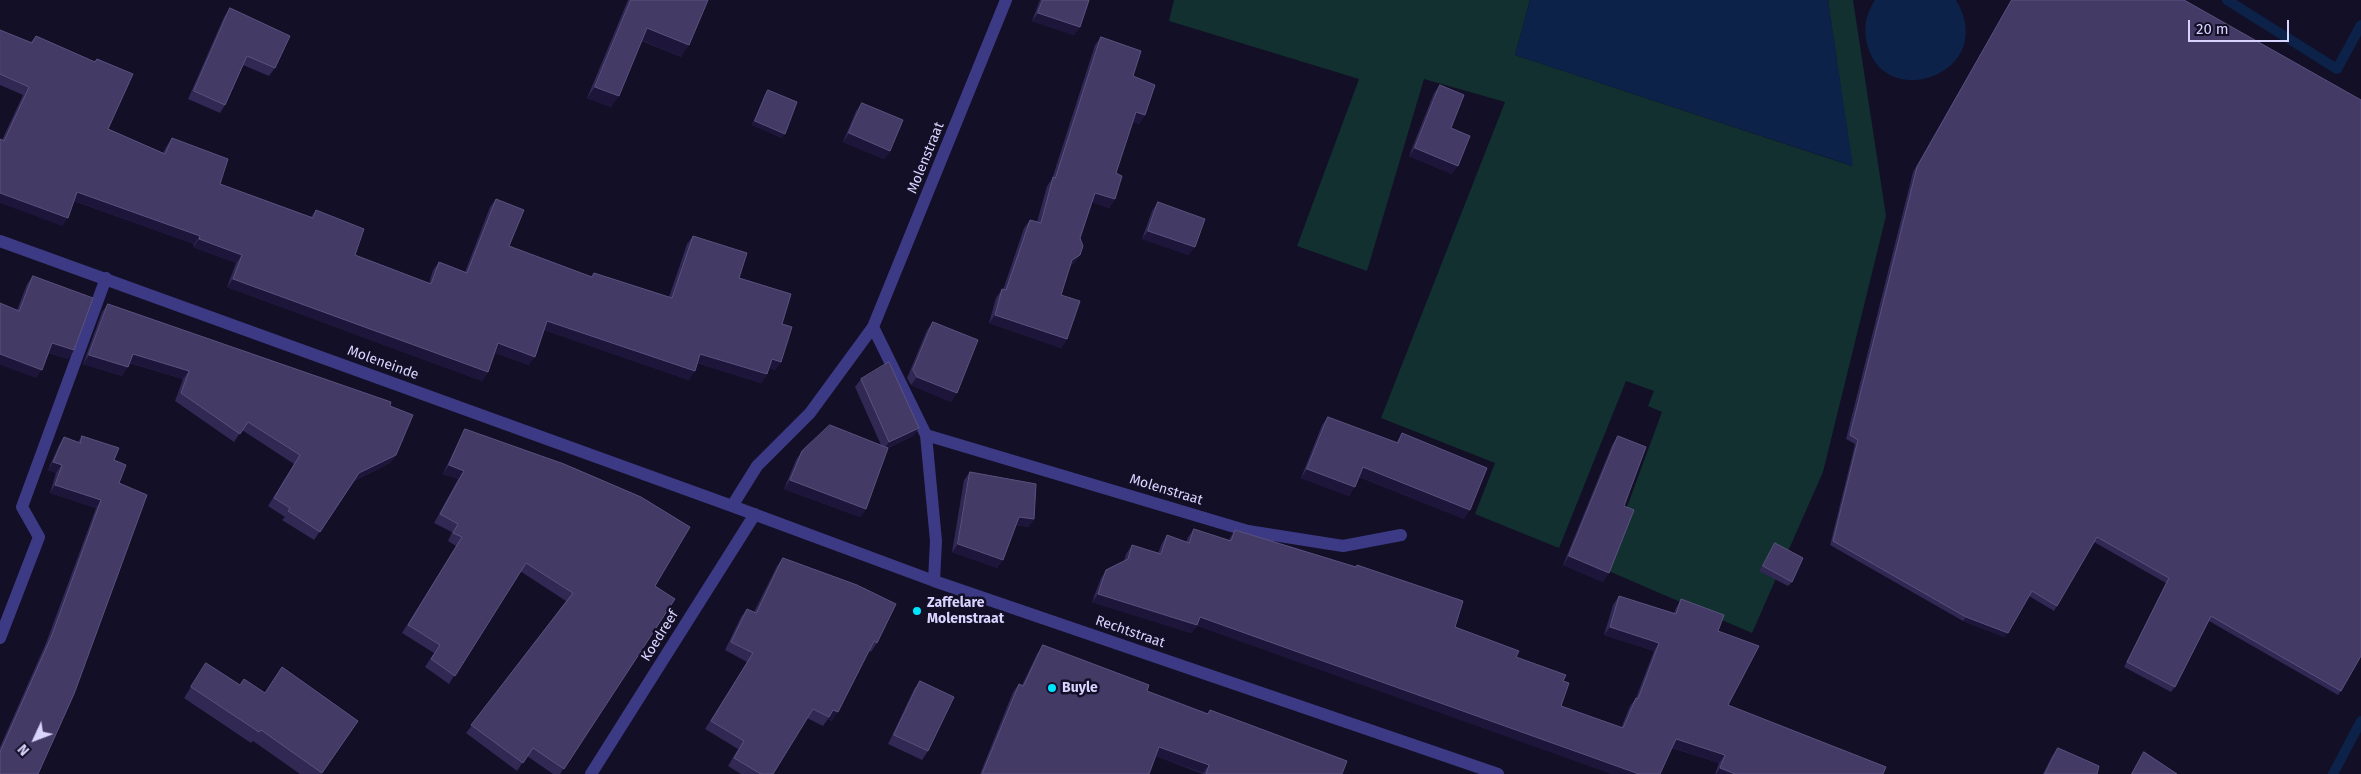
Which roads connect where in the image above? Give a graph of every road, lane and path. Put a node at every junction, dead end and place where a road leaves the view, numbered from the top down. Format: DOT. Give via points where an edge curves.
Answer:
graph roads {
  1 [pos="1006,0"];
  2 [pos="0,241"];
  3 [pos="106,278"];
  4 [pos="873,327"];
  5 [pos="926,435"];
  6 [pos="732,506"];
  7 [pos="754,514"];
  8 [pos="1401,535"];
  9 [pos="934,581"];
  10 [pos="0,638"];
  11 [pos="591,774"];
  12 [pos="1498,774"];
  1 -- 4 [label="street, Molenstraat"];
  2 -- 3 [label="street, Moleneinde"];
  3 -- 6 [label="street, Moleneinde"];
  3 -- 10 [label="street" via="22,507 39,537"];
  4 -- 5 [label="street"];
  4 -- 6 [label="street, Molenstraat" via="810,413 757,466"];
  5 -- 8 [label="street, Molenstraat" via="1248,530 1343,546"];
  5 -- 9 [label="street" via="936,541"];
  6 -- 7 [label="street, Moleneinde"];
  7 -- 9 [label="street, Rechtstraat"];
  7 -- 11 [label="street, Koedreef"];
  9 -- 12 [label="street, Rechtstraat"];
}
